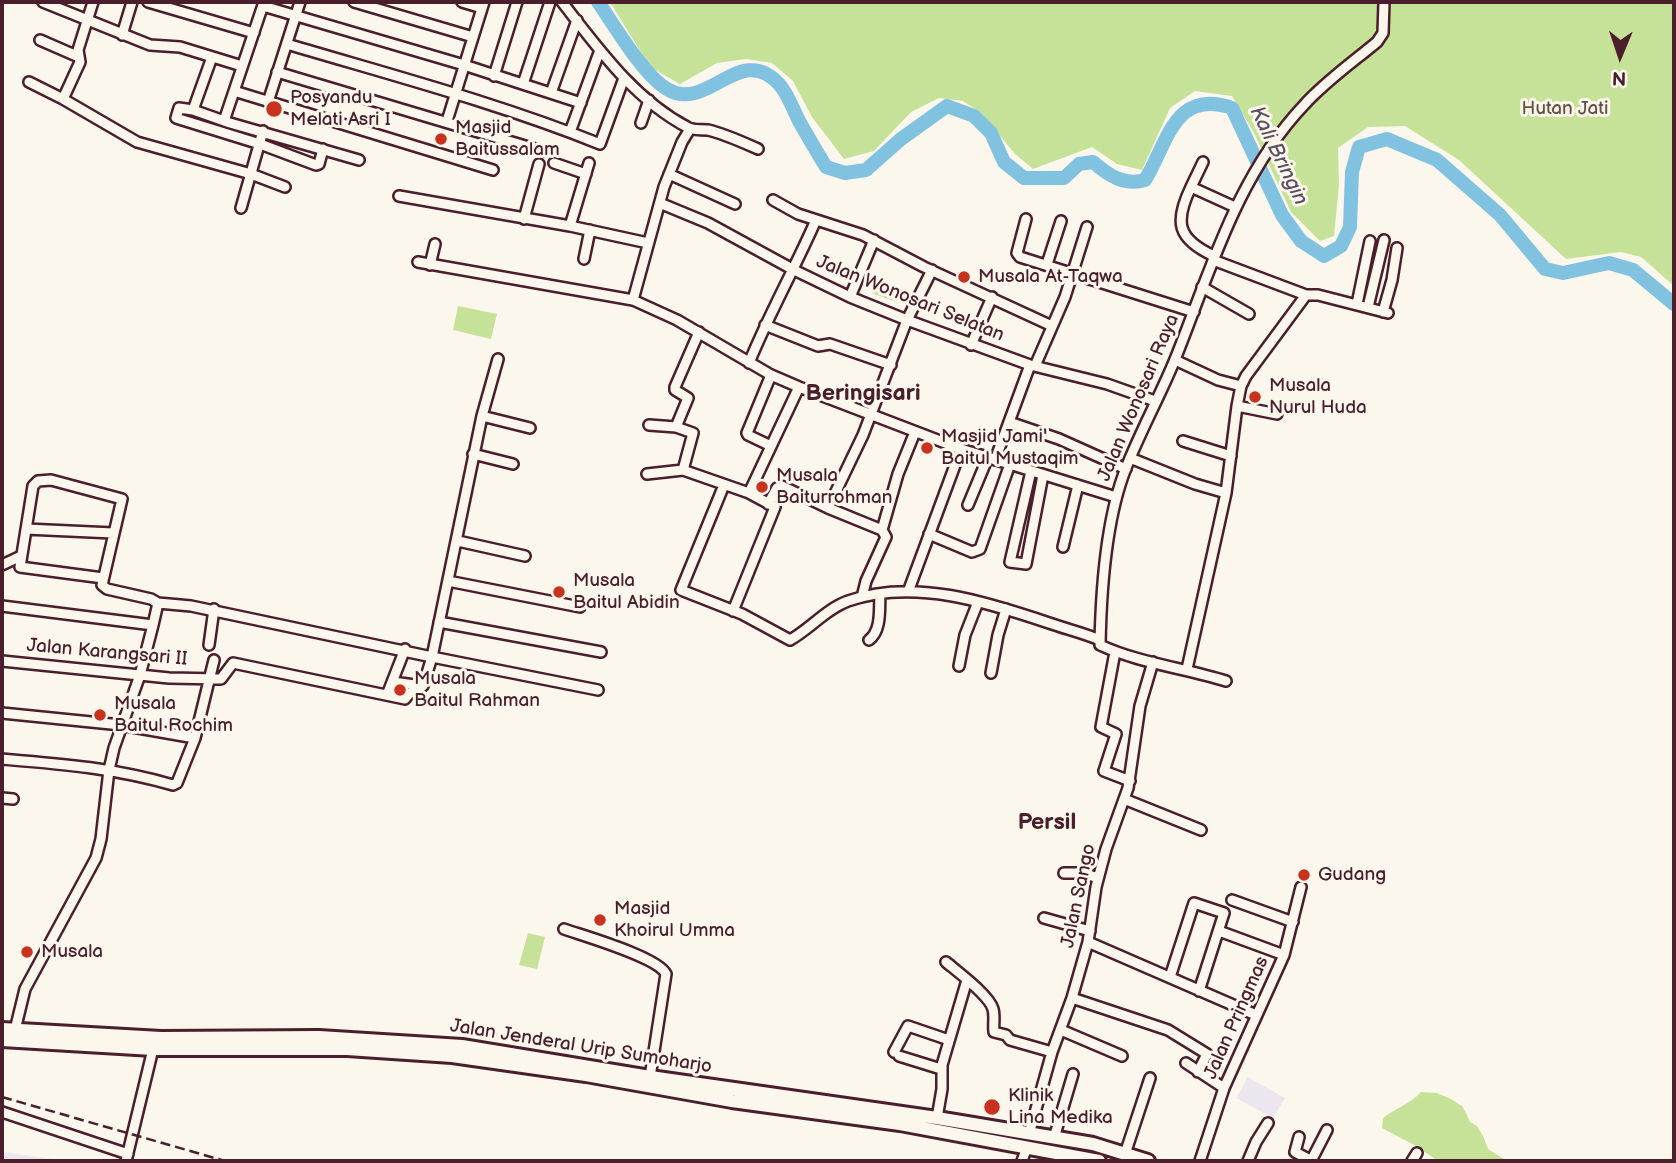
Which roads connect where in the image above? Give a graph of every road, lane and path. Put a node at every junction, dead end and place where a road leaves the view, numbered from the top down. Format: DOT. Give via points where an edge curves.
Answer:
graph roads {
  1 [pos="43,2"];
  2 [pos="93,2"];
  3 [pos="132,2"];
  4 [pos="148,2"];
  5 [pos="300,2"];
  6 [pos="354,2"];
  7 [pos="462,2"];
  8 [pos="516,2"];
  9 [pos="550,2"];
  10 [pos="562,2"];
  11 [pos="1384,2"];
  12 [pos="263,4"];
  13 [pos="483,5"];
  14 [pos="296,15"];
  15 [pos="87,20"];
  16 [pos="577,20"];
  17 [pos="254,33"];
  18 [pos="122,35"];
  19 [pos="473,37"];
  20 [pos="40,40"];
  21 [pos="287,44"];
  22 [pos="600,50"];
  23 [pos="79,57"];
  24 [pos="212,57"];
  25 [pos="464,65"];
  26 [pos="242,66"];
  27 [pos="277,72"];
  28 [pos="494,76"];
  29 [pos="624,78"];
  30 [pos="29,82"];
  31 [pos="523,84"];
  32 [pos="234,91"];
  33 [pos="551,93"];
  34 [pos="456,94"];
  35 [pos="63,99"];
  36 [pos="649,100"];
  37 [pos="268,102"];
  38 [pos="580,103"];
  39 [pos="193,110"];
  40 [pos="447,121"];
  41 [pos="227,122"];
  42 [pos="640,123"];
  43 [pos="690,129"];
  44 [pos="263,131"];
  45 [pos="570,132"];
  46 [pos="226,134"];
  47 [pos="260,144"];
  48 [pos="323,149"];
  49 [pos="758,149"];
  50 [pos="542,151"];
  51 [pos="359,160"];
  52 [pos="1203,162"];
  53 [pos="554,163"];
  54 [pos="589,163"];
  55 [pos="539,164"];
  56 [pos="493,170"];
  57 [pos="251,174"];
  58 [pos="586,174"];
  59 [pos="669,174"];
  60 [pos="285,187"];
  61 [pos="1191,187"];
  62 [pos="399,196"];
  63 [pos="773,200"];
  64 [pos="662,204"];
  65 [pos="735,204"];
  66 [pos="241,208"];
  67 [pos="1235,208"];
  68 [pos="524,219"];
  69 [pos="1026,219"];
  70 [pos="816,220"];
  71 [pos="1061,220"];
  72 [pos="570,226"];
  73 [pos="1087,227"];
  74 [pos="590,230"];
  75 [pos="874,240"];
  76 [pos="1384,240"];
  77 [pos="1370,241"];
  78 [pos="648,243"];
  79 [pos="435,244"];
  80 [pos="1397,248"];
  81 [pos="584,258"];
  82 [pos="1214,258"];
  83 [pos="1379,259"];
  84 [pos="1394,261"];
  85 [pos="418,262"];
  86 [pos="1047,264"];
  87 [pos="430,265"];
  88 [pos="794,270"];
  89 [pos="932,270"];
  90 [pos="1072,273"];
  91 [pos="1202,287"];
  92 [pos="1306,295"];
  93 [pos="850,297"];
  94 [pos="992,297"];
  95 [pos="634,300"];
  96 [pos="1357,304"];
  97 [pos="1368,307"];
  98 [pos="1194,312"];
  99 [pos="1250,314"];
  100 [pos="907,320"];
  101 [pos="765,325"];
  102 [pos="1052,326"];
  103 [pos="699,332"];
  104 [pos="971,345"];
  105 [pos="498,359"];
  106 [pos="1175,360"];
  107 [pos="749,363"];
  108 [pos="891,365"];
  109 [pos="1032,366"];
  110 [pos="771,375"];
  111 [pos="1241,386"];
  112 [pos="799,387"];
  113 [pos="1156,401"];
  114 [pos="1237,406"];
  115 [pos="870,413"];
  116 [pos="1277,414"];
  117 [pos="482,416"];
  118 [pos="1009,422"];
  119 [pos="649,425"];
  120 [pos="676,427"];
  121 [pos="530,428"];
  122 [pos="915,432"];
  123 [pos="1183,441"];
  124 [pos="771,446"];
  125 [pos="961,449"];
  126 [pos="473,454"];
  127 [pos="1231,456"];
  128 [pos="1130,458"];
  129 [pos="992,459"];
  130 [pos="513,464"];
  131 [pos="1010,464"];
  132 [pos="1126,469"];
  133 [pos="683,470"];
  134 [pos="1031,471"];
  135 [pos="647,474"];
  136 [pos="1043,475"];
  137 [pos="723,485"];
  138 [pos="1078,485"];
  139 [pos="1226,493"];
  140 [pos="749,494"];
  141 [pos="1116,497"];
  142 [pos="768,504"];
  143 [pos="968,505"];
  144 [pos="828,508"];
  145 [pos="26,529"];
  146 [pos="882,530"];
  147 [pos="113,533"];
  148 [pos="929,534"];
  149 [pos="457,541"];
  150 [pos="1063,547"];
  151 [pos="21,556"];
  152 [pos="525,556"];
  153 [pos="2,565"];
  154 [pos="103,578"];
  155 [pos="448,581"];
  156 [pos="908,592"];
  157 [pos="880,594"];
  158 [pos="862,597"];
  159 [pos="978,602"];
  160 [pos="158,603"];
  161 [pos="2,606"];
  162 [pos="580,607"];
  163 [pos="1006,609"];
  164 [pos="214,610"];
  165 [pos="733,611"];
  166 [pos="439,622"];
  167 [pos="153,625"];
  168 [pos="869,640"];
  169 [pos="1100,643"];
  170 [pos="209,645"];
  171 [pos="405,649"];
  172 [pos="601,652"];
  173 [pos="1115,652"];
  174 [pos="432,657"];
  175 [pos="214,660"];
  176 [pos="2,661"];
  177 [pos="1153,662"];
  178 [pos="960,666"];
  179 [pos="1187,669"];
  180 [pos="991,673"];
  181 [pos="140,675"];
  182 [pos="210,679"];
  183 [pos="1226,681"];
  184 [pos="393,682"];
  185 [pos="423,687"];
  186 [pos="598,690"];
  187 [pos="387,695"];
  188 [pos="2,713"];
  189 [pos="121,725"];
  190 [pos="195,738"];
  191 [pos="2,759"];
  192 [pos="109,770"];
  193 [pos="1130,781"];
  194 [pos="2,798"];
  195 [pos="13,799"];
  196 [pos="1124,799"];
  197 [pos="1201,830"];
  198 [pos="1064,873"];
  199 [pos="1098,878"];
  200 [pos="1301,887"];
  201 [pos="1232,900"];
  202 [pos="1044,918"];
  203 [pos="1293,922"];
  204 [pos="564,929"];
  205 [pos="1090,931"];
  206 [pos="1219,931"];
  207 [pos="1088,942"];
  208 [pos="1284,956"];
  209 [pos="946,962"];
  210 [pos="1170,977"];
  211 [pos="967,980"];
  212 [pos="1199,991"];
  213 [pos="1072,998"];
  214 [pos="1256,1015"];
  215 [pos="8,1030"];
  216 [pos="1061,1030"];
  217 [pos="2,1040"];
  218 [pos="949,1040"];
  219 [pos="153,1049"];
  220 [pos="1052,1052"];
  221 [pos="1122,1056"];
  222 [pos="1186,1063"];
  223 [pos="941,1069"];
  224 [pos="1198,1072"];
  225 [pos="1073,1074"];
  226 [pos="650,1077"];
  227 [pos="1150,1078"];
  228 [pos="1224,1088"];
  229 [pos="2,1112"];
  230 [pos="937,1118"];
  231 [pos="1268,1123"];
  232 [pos="1327,1130"];
  233 [pos="1299,1137"];
  234 [pos="1054,1138"];
  235 [pos="1028,1141"];
  236 [pos="1125,1154"];
  237 [pos="127,1158"];
  238 [pos="1300,1158"];
  239 [pos="1022,1161"];
  240 [pos="1099,1161"];
  241 [pos="1148,1161"];
  242 [pos="1200,1161"];
  243 [pos="1248,1161"];
  244 [pos="1311,1161"];
  1 -- 15 [label="street"];
  2 -- 15 [label="street"];
  3 -- 18 [label="street"];
  4 -- 17 [label="street"];
  5 -- 14 [label="street"];
  6 -- 19 [label="street"];
  7 -- 13 [label="street"];
  8 -- 28 [label="street"];
  9 -- 31 [label="street"];
  10 -- 16 [label="street"];
  11 -- 67 [label="street, Jalan Wonosari Raya" via="1383,33 1377,42 1306,103 1251,176"];
  12 -- 14 [label="street"];
  12 -- 17 [label="street"];
  13 -- 19 [label="street"];
  14 -- 21 [label="street"];
  14 -- 25 [label="street"];
  15 -- 18 [label="street"];
  15 -- 23 [label="street"];
  16 -- 22 [label="street"];
  16 -- 33 [label="street"];
  17 -- 26 [label="street"];
  18 -- 24 [label="street"];
  19 -- 25 [label="street"];
  20 -- 23 [label="street"];
  21 -- 27 [label="street"];
  21 -- 34 [label="street"];
  22 -- 29 [label="street"];
  22 -- 38 [label="street"];
  23 -- 35 [label="street"];
  24 -- 26 [label="street"];
  24 -- 39 [label="street"];
  25 -- 28 [label="street"];
  25 -- 34 [label="street"];
  26 -- 32 [label="street"];
  27 -- 37 [label="street"];
  27 -- 40 [label="street"];
  28 -- 31 [label="street"];
  29 -- 36 [label="street"];
  29 -- 45 [label="street" via="600,144"];
  30 -- 35 [label="street"];
  31 -- 33 [label="street"];
  32 -- 37 [label="street"];
  32 -- 41 [label="street"];
  33 -- 38 [label="street"];
  34 -- 40 [label="street"];
  34 -- 45 [label="street"];
  35 -- 57 [label="street" via="136,142"];
  36 -- 42 [label="street"];
  36 -- 43 [label="street"];
  37 -- 56 [label="street"];
  38 -- 45 [label="street"];
  39 -- 41 [label="street"];
  39 -- 46 [label="street" via="180,107 175,118"];
  40 -- 50 [label="street"];
  41 -- 44 [label="street"];
  41 -- 46 [label="street"];
  43 -- 49 [label="street" via="721,134"];
  43 -- 59 [label="street"];
  44 -- 47 [label="street"];
  44 -- 48 [label="street"];
  46 -- 47 [label="street"];
  47 -- 48 [label="street" via="316,165"];
  47 -- 57 [label="street"];
  48 -- 51 [label="street"];
  52 -- 61 [label="street"];
  53 -- 58 [label="street"];
  54 -- 58 [label="street"];
  55 -- 68 [label="street"];
  57 -- 60 [label="street"];
  57 -- 66 [label="street"];
  58 -- 72 [label="street"];
  59 -- 64 [label="street"];
  59 -- 65 [label="street"];
  61 -- 67 [label="street"];
  61 -- 82 [label="street" via="1180,225 1196,248"];
  62 -- 68 [label="street"];
  63 -- 70 [label="street"];
  64 -- 78 [label="street"];
  64 -- 88 [label="street, Jalan Wonosari Selatan" via="708,223"];
  67 -- 82 [label="street, Jalan Wonosari Raya"];
  68 -- 72 [label="street"];
  69 -- 86 [label="street" via="1018,256"];
  70 -- 75 [label="street"];
  70 -- 88 [label="street"];
  71 -- 86 [label="street"];
  72 -- 74 [label="street"];
  73 -- 90 [label="street"];
  74 -- 78 [label="street"];
  74 -- 81 [label="street"];
  75 -- 89 [label="street"];
  75 -- 93 [label="street"];
  76 -- 83 [label="street"];
  77 -- 96 [label="street"];
  78 -- 95 [label="street"];
  79 -- 87 [label="street"];
  80 -- 84 [label="street"];
  82 -- 91 [label="street, Jalan Wonosari Raya"];
  82 -- 92 [label="street"];
  83 -- 84 [label="street"];
  83 -- 97 [label="street"];
  84 -- 97 [label="street" via="1386,313"];
  85 -- 87 [label="street"];
  86 -- 90 [label="street"];
  87 -- 95 [label="street"];
  88 -- 93 [label="street, Jalan Wonosari Selatan"];
  88 -- 101 [label="street"];
  89 -- 94 [label="street"];
  89 -- 100 [label="street"];
  90 -- 98 [label="street"];
  90 -- 102 [label="street"];
  91 -- 98 [label="street, Jalan Wonosari Raya"];
  91 -- 99 [label="street"];
  92 -- 96 [label="street"];
  92 -- 111 [label="street"];
  93 -- 100 [label="street, Jalan Wonosari Selatan"];
  94 -- 102 [label="street"];
  94 -- 104 [label="street"];
  95 -- 103 [label="street"];
  96 -- 97 [label="street"];
  98 -- 106 [label="street, Jalan Wonosari Raya"];
  100 -- 104 [label="street, Jalan Wonosari Selatan"];
  100 -- 108 [label="street"];
  101 -- 107 [label="street"];
  101 -- 108 [label="street" via="818,346 830,344"];
  102 -- 109 [label="street"];
  103 -- 107 [label="street"];
  103 -- 120 [label="street" via="675,387 688,398"];
  104 -- 109 [label="street, Jalan Wonosari Selatan"];
  105 -- 117 [label="street"];
  106 -- 111 [label="street"];
  106 -- 113 [label="street, Jalan Wonosari Raya"];
  107 -- 110 [label="street"];
  108 -- 115 [label="street"];
  109 -- 113 [label="street, Jalan Wonosari Selatan"];
  109 -- 118 [label="street"];
  110 -- 112 [label="street"];
  110 -- 124 [label="street" via="747,433"];
  111 -- 114 [label="street"];
  112 -- 115 [label="street"];
  112 -- 124 [label="street"];
  113 -- 128 [label="street, Jalan Wonosari Raya"];
  114 -- 116 [label="street"];
  114 -- 127 [label="street"];
  115 -- 122 [label="street"];
  115 -- 144 [label="street"];
  117 -- 121 [label="street"];
  117 -- 126 [label="street"];
  118 -- 129 [label="street"];
  118 -- 132 [label="street"];
  119 -- 120 [label="street"];
  120 -- 133 [label="street" via="694,433"];
  122 -- 125 [label="street"];
  122 -- 146 [label="street"];
  123 -- 127 [label="street"];
  124 -- 140 [label="street"];
  125 -- 129 [label="street"];
  125 -- 148 [label="street"];
  126 -- 130 [label="street"];
  126 -- 149 [label="street"];
  127 -- 139 [label="street"];
  128 -- 132 [label="street, Jalan Wonosari Raya"];
  128 -- 139 [label="street"];
  129 -- 131 [label="street"];
  129 -- 143 [label="street"];
  131 -- 134 [label="street"];
  131 -- 148 [label="street" via="981,549 972,552"];
  132 -- 141 [label="street, Jalan Wonosari Raya"];
  133 -- 135 [label="street"];
  133 -- 137 [label="street"];
  134 -- 136 [label="street"];
  134 -- 136 [label="street" via="1010,561 1027,564"];
  136 -- 138 [label="street"];
  137 -- 140 [label="street"];
  137 -- 165 [label="street" via="681,586 682,592"];
  138 -- 141 [label="street"];
  138 -- 150 [label="street"];
  139 -- 179 [label="street"];
  140 -- 142 [label="street"];
  141 -- 169 [label="street, Jalan Wonosari Raya"];
  142 -- 144 [label="street" via="782,486"];
  142 -- 165 [label="street" via="775,510"];
  144 -- 146 [label="street"];
  145 -- 147 [label="street"];
  145 -- 147 [label="street" via="33,486 43,479 122,499"];
  145 -- 151 [label="street"];
  146 -- 158 [label="street" via="886,537"];
  147 -- 154 [label="street"];
  148 -- 156 [label="street"];
  149 -- 152 [label="street"];
  149 -- 155 [label="street"];
  151 -- 153 [label="street"];
  151 -- 154 [label="street" via="20,567"];
  154 -- 160 [label="street" via="107,589"];
  155 -- 162 [label="street"];
  155 -- 166 [label="street"];
  156 -- 157 [label="street"];
  156 -- 159 [label="street"];
  157 -- 158 [label="street"];
  157 -- 168 [label="street" via="878,626"];
  158 -- 165 [label="street" via="839,605 790,640"];
  159 -- 163 [label="street"];
  159 -- 178 [label="street" via="965,635"];
  160 -- 164 [label="street"];
  160 -- 167 [label="street"];
  161 -- 167 [label="street"];
  163 -- 169 [label="street"];
  163 -- 180 [label="street"];
  164 -- 170 [label="street"];
  164 -- 171 [label="street"];
  166 -- 172 [label="street"];
  166 -- 174 [label="street"];
  167 -- 181 [label="street"];
  169 -- 173 [label="street"];
  171 -- 174 [label="street"];
  171 -- 184 [label="street"];
  173 -- 177 [label="street"];
  173 -- 193 [label="street" via="1101,727 1116,734 1104,771"];
  174 -- 185 [label="street"];
  174 -- 186 [label="street"];
  175 -- 182 [label="street"];
  176 -- 181 [label="street, Jalan Karangsari II"];
  177 -- 179 [label="street"];
  177 -- 193 [label="street, Jalan Sango" via="1140,706"];
  179 -- 183 [label="street"];
  181 -- 182 [label="street, Jalan Karangsari II"];
  181 -- 189 [label="street"];
  182 -- 187 [label="street" via="223,678 233,663"];
  182 -- 190 [label="street"];
  184 -- 185 [label="street"];
  184 -- 187 [label="street"];
  185 -- 187 [label="street" via="406,699"];
  188 -- 189 [label="street"];
  189 -- 190 [label="street"];
  189 -- 192 [label="street"];
  190 -- 192 [label="street" via="173,785"];
  191 -- 192 [label="street"];
  192 -- 215 [label="street" via="96,858 25,989"];
  193 -- 196 [label="street, Jalan Sango"];
  194 -- 195 [label="street"];
  196 -- 197 [label="street"];
  196 -- 199 [label="street, Jalan Sango"];
  198 -- 199 [label="street"];
  199 -- 205 [label="street, Jalan Sango"];
  200 -- 203 [label="street, Jalan Pringmas"];
  201 -- 203 [label="street"];
  202 -- 205 [label="street"];
  203 -- 208 [label="street, Jalan Pringmas"];
  204 -- 226 [label="street" via="663,968 666,974"];
  205 -- 207 [label="street, Jalan Sango"];
  206 -- 208 [label="street"];
  206 -- 210 [label="street" via="1224,913 1194,903"];
  206 -- 212 [label="street"];
  207 -- 210 [label="street"];
  207 -- 213 [label="street, Jalan Sango"];
  208 -- 214 [label="street, Jalan Pringmas"];
  209 -- 211 [label="street"];
  210 -- 212 [label="street"];
  211 -- 218 [label="street"];
  211 -- 220 [label="street" via="993,1008 993,1032"];
  212 -- 214 [label="street"];
  213 -- 216 [label="street, Jalan Sango"];
  213 -- 224 [label="street" via="1168,1030 1207,1054"];
  214 -- 228 [label="street, Jalan Pringmas"];
  215 -- 226 [label="highway, Jalan Jenderal Urip Sumoharjo" via="161,1038 404,1041 505,1052"];
  216 -- 220 [label="street, Jalan Sango"];
  216 -- 221 [label="street"];
  217 -- 219 [label="highway, Jalan Jenderal Urip Sumoharjo"];
  218 -- 223 [label="street"];
  218 -- 223 [label="street" via="908,1026 897,1054"];
  219 -- 235 [label="highway, Jalan Jenderal Urip Sumoharjo" via="347,1049 452,1056 732,1101"];
  219 -- 237 [label="street"];
  220 -- 235 [label="street, Jalan Sango"];
  222 -- 224 [label="street"];
  223 -- 230 [label="street"];
  224 -- 228 [label="street"];
  225 -- 234 [label="street"];
  226 -- 230 [label="highway, Jalan Jenderal Urip Sumoharjo"];
  227 -- 236 [label="street"];
  228 -- 242 [label="street, Jalan Pringmas"];
  229 -- 237 [label="street"];
  230 -- 235 [label="highway, Jalan Jenderal Urip Sumoharjo"];
  231 -- 243 [label="street"];
  232 -- 244 [label="street"];
  233 -- 238 [label="street" via="1294,1151"];
  234 -- 235 [label="highway, Jalan Jenderal Urip Sumoharjo"];
  234 -- 236 [label="highway, Jalan Jenderal Urip Sumoharjo"];
  235 -- 239 [label="street, Jalan Sango"];
  235 -- 240 [label="highway, Jalan Jenderal Urip Sumoharjo"];
  236 -- 241 [label="highway, Jalan Jenderal Urip Sumoharjo"];
  238 -- 244 [label="street"];
}
